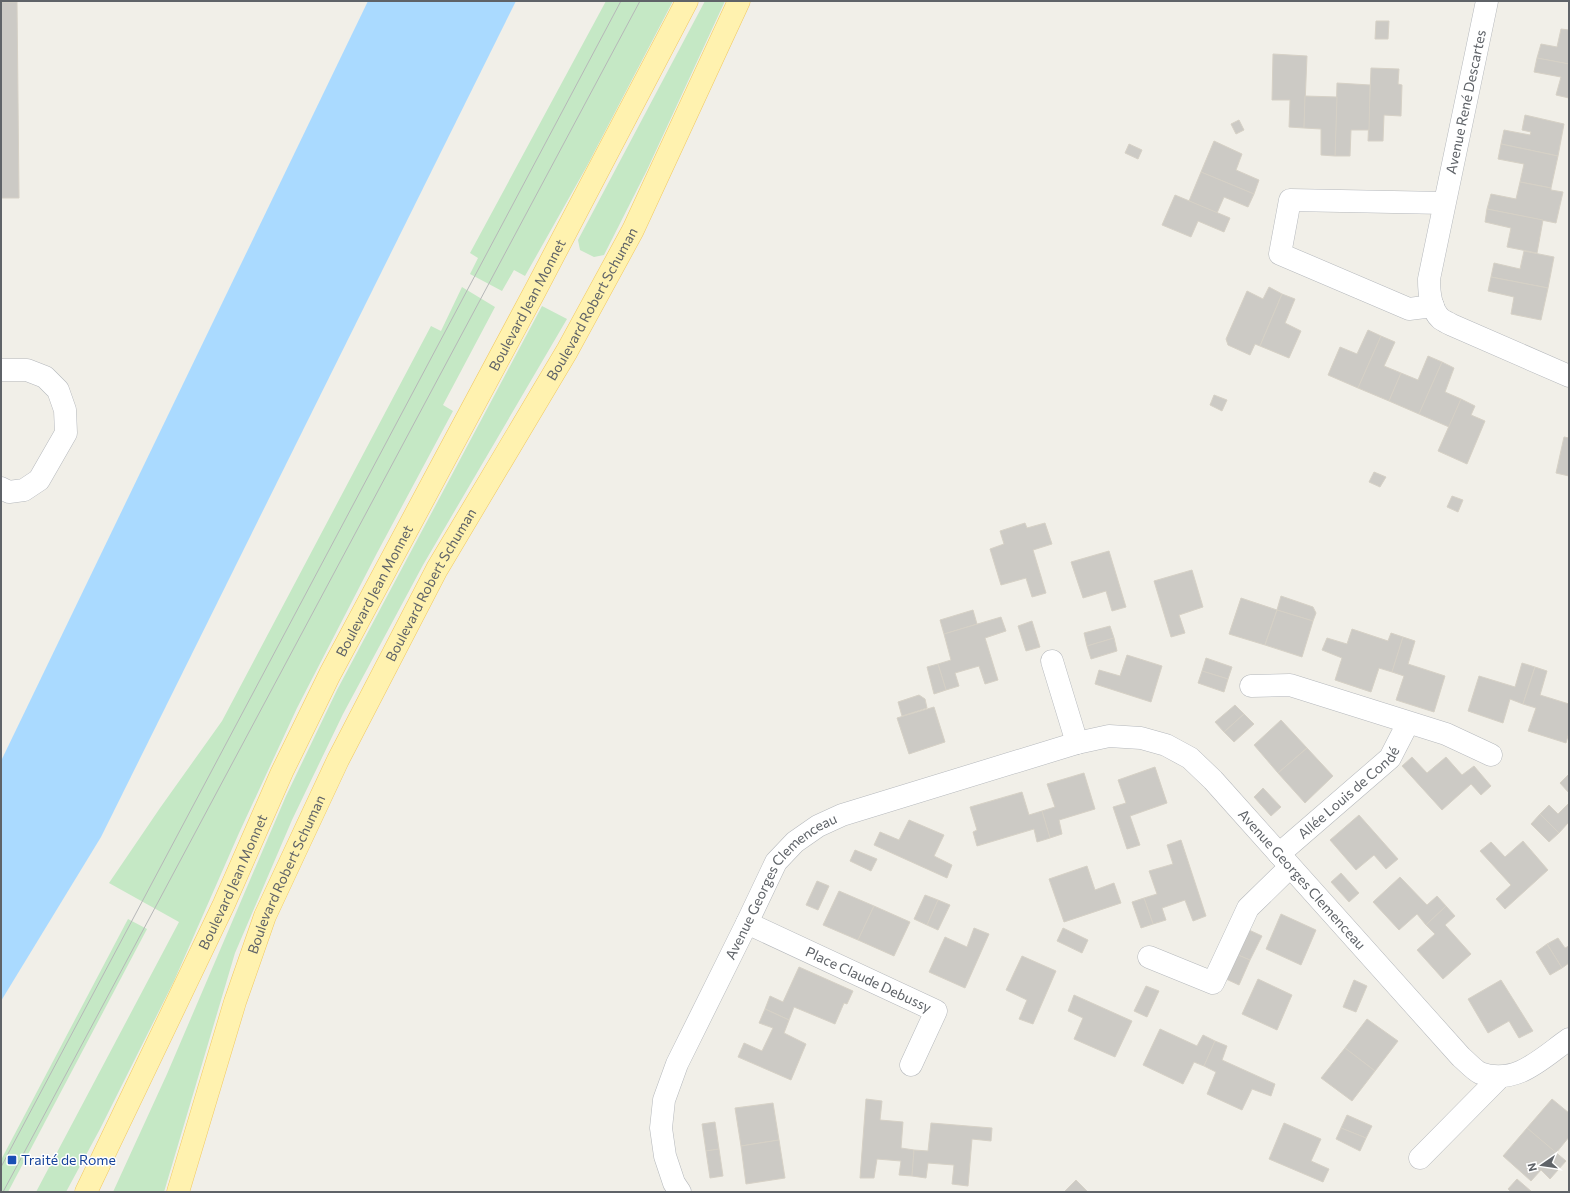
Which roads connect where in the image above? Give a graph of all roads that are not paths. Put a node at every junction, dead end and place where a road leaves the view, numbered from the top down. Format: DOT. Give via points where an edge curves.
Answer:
graph roads {
  1 [pos="687,1"];
  2 [pos="739,1"];
  3 [pos="1487,1"];
  4 [pos="1444,203"];
  5 [pos="1433,306"];
  6 [pos="1,370"];
  7 [pos="1569,376"];
  8 [pos="1,488"];
  9 [pos="1052,661"];
  10 [pos="1251,686"];
  11 [pos="1408,723"];
  12 [pos="1077,743"];
  13 [pos="1491,755"];
  14 [pos="1285,861"];
  15 [pos="747,923"];
  16 [pos="1149,957"];
  17 [pos="1569,1039"];
  18 [pos="911,1065"];
  19 [pos="1500,1077"];
  20 [pos="1420,1158"];
  21 [pos="672,1189"];
  22 [pos="86,1192"];
  23 [pos="178,1192"];
  1 -- 22 [label="main road, Boulevard Jean Monnet" via="330,674 282,772 224,904"];
  2 -- 23 [label="main road, Boulevard Robert Schuman" via="634,230 567,351 437,568 338,760 265,916 235,1002"];
  3 -- 4 [label="street, Avenue René Descartes"];
  4 -- 5 [label="street, Avenue René Descartes" via="1429,279 1429,295"];
  4 -- 5 [label="street" via="1290,200 1280,254 1410,309"];
  5 -- 7 [label="street, Avenue René Descartes" via="1440,318 1452,325"];
  6 -- 8 [label="street" via="27,370 45,377 58,390 65,410 66,433 39,480 24,490 9,492"];
  9 -- 12 [label="street"];
  10 -- 11 [label="street" via="1290,685"];
  11 -- 13 [label="street" via="1446,734"];
  11 -- 14 [label="street, Allée Louis de Condé" via="1390,758"];
  12 -- 14 [label="street, Avenue Georges Clemenceau" via="1109,736 1141,738 1166,745 1190,758"];
  12 -- 15 [label="street, Avenue Georges Clemenceau" via="842,815 818,826 795,842 776,862"];
  14 -- 16 [label="street, Allée Louis de Condé" via="1248,908 1213,982"];
  14 -- 19 [label="street, Avenue Georges Clemenceau" via="1461,1057 1479,1072"];
  15 -- 18 [label="street, Place Claude Debussy" via="936,1010"];
  15 -- 21 [label="street, Avenue Georges Clemenceau" via="677,1064 664,1100 661,1128"];
  17 -- 19 [label="street, Avenue Georges Clemenceau" via="1523,1072"];
  19 -- 20 [label="street"];
}
